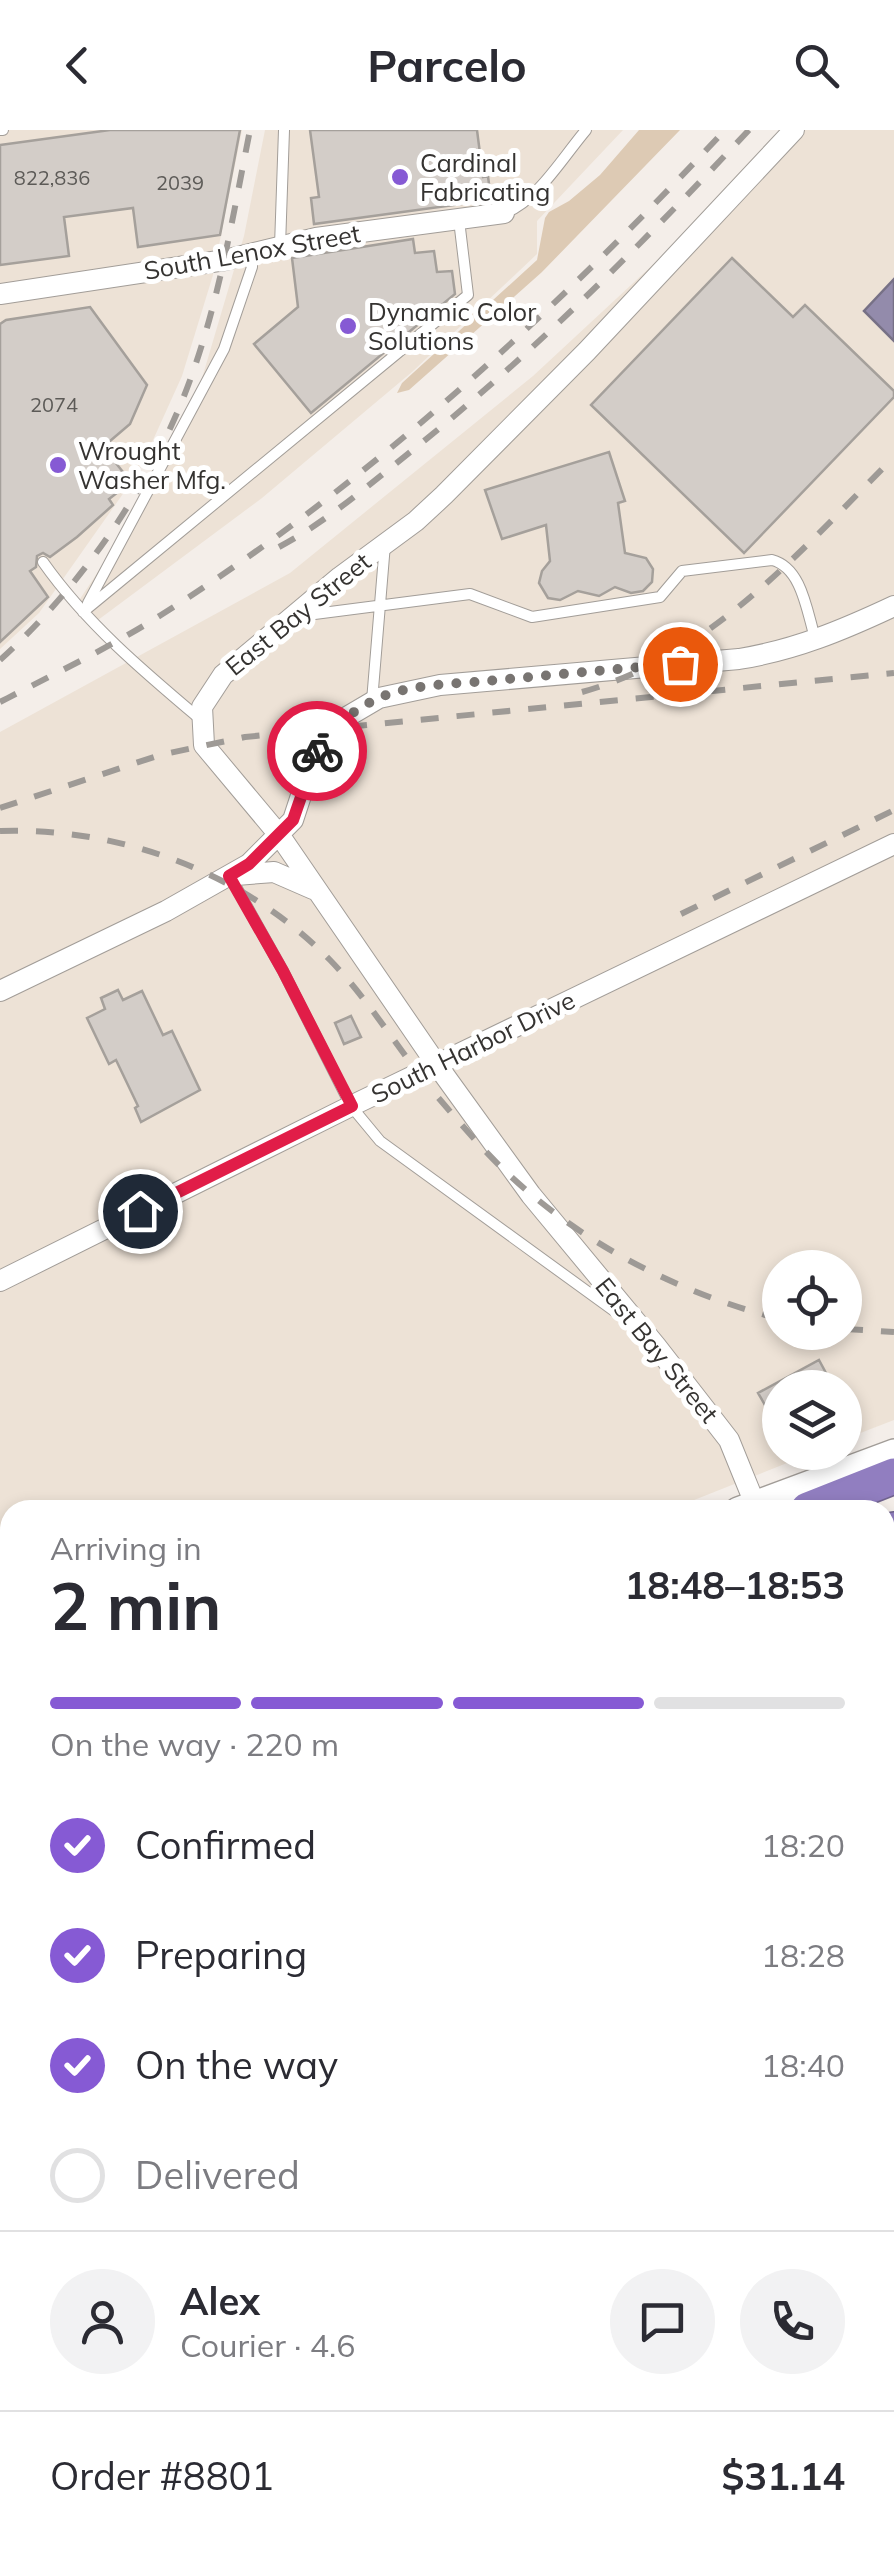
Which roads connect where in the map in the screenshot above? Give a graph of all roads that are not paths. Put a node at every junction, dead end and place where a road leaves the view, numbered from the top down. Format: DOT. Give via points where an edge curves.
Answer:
graph roads {
  1 [pos="284,130"];
  2 [pos="586,130"];
  3 [pos="794,130"];
  4 [pos="504,213"];
  5 [pos="458,219"];
  6 [pos="280,246"];
  7 [pos="252,253"];
  8 [pos="0,294"];
  9 [pos="385,544"];
  10 [pos="43,562"];
  11 [pos="378,606"];
  12 [pos="894,606"];
  13 [pos="84,612"];
  14 [pos="293,616"];
  15 [pos="816,641"];
  16 [pos="372,702"];
  17 [pos="200,718"];
  18 [pos="280,836"];
  19 [pos="894,844"];
  20 [pos="229,876"];
  21 [pos="319,892"];
  22 [pos="0,990"];
  23 [pos="437,1065"];
  24 [pos="352,1106"];
  25 [pos="0,1281"];
  26 [pos="648,1336"];
  27 [pos="894,1452"];
  28 [pos="894,1476"];
  29 [pos="745,1500"];
  30 [pos="766,1500"];
  31 [pos="833,1500"];
  1 -- 6 [label="lane"];
  2 -- 4 [label="lane" via="518,208"];
  3 -- 9 [label="street, East Bay Street" via="587,351"];
  4 -- 5 [label="street, South Lenox Street"];
  5 -- 6 [label="street, South Lenox Street"];
  5 -- 13 [label="lane" via="468,295"];
  6 -- 7 [label="street, South Lenox Street"];
  7 -- 8 [label="street, South Lenox Street"];
  7 -- 13 [label="lane" via="224,350"];
  9 -- 11 [label="lane"];
  9 -- 14 [label="street, East Bay Street"];
  10 -- 13 [label="lane"];
  11 -- 14 [label="lane"];
  11 -- 15 [label="lane" via="470,594 532,617 660,598 682,571 772,560 794,574"];
  11 -- 16 [label="lane"];
  12 -- 15 [label="street"];
  13 -- 17 [label="lane"];
  14 -- 17 [label="street, East Bay Street" via="223,674"];
  15 -- 16 [label="street" via="740,659 440,685"];
  16 -- 18 [label="street" via="323,740 293,820"];
  17 -- 18 [label="street, East Bay Street" via="204,744"];
  18 -- 20 [label="street"];
  18 -- 21 [label="street, East Bay Street"];
  19 -- 23 [label="street, South Harbor Drive"];
  20 -- 21 [label="street" via="274,872"];
  20 -- 22 [label="street"];
  20 -- 24 [label="lane"];
  21 -- 23 [label="street, East Bay Street"];
  23 -- 24 [label="street, South Harbor Drive"];
  23 -- 26 [label="street, East Bay Street" via="531,1196"];
  24 -- 25 [label="street, South Harbor Drive"];
  24 -- 26 [label="lane" via="408,1163"];
  26 -- 29 [label="street, East Bay Street" via="729,1440"];
  27 -- 30 [label="street"];
  28 -- 31 [label="highway"];
}
